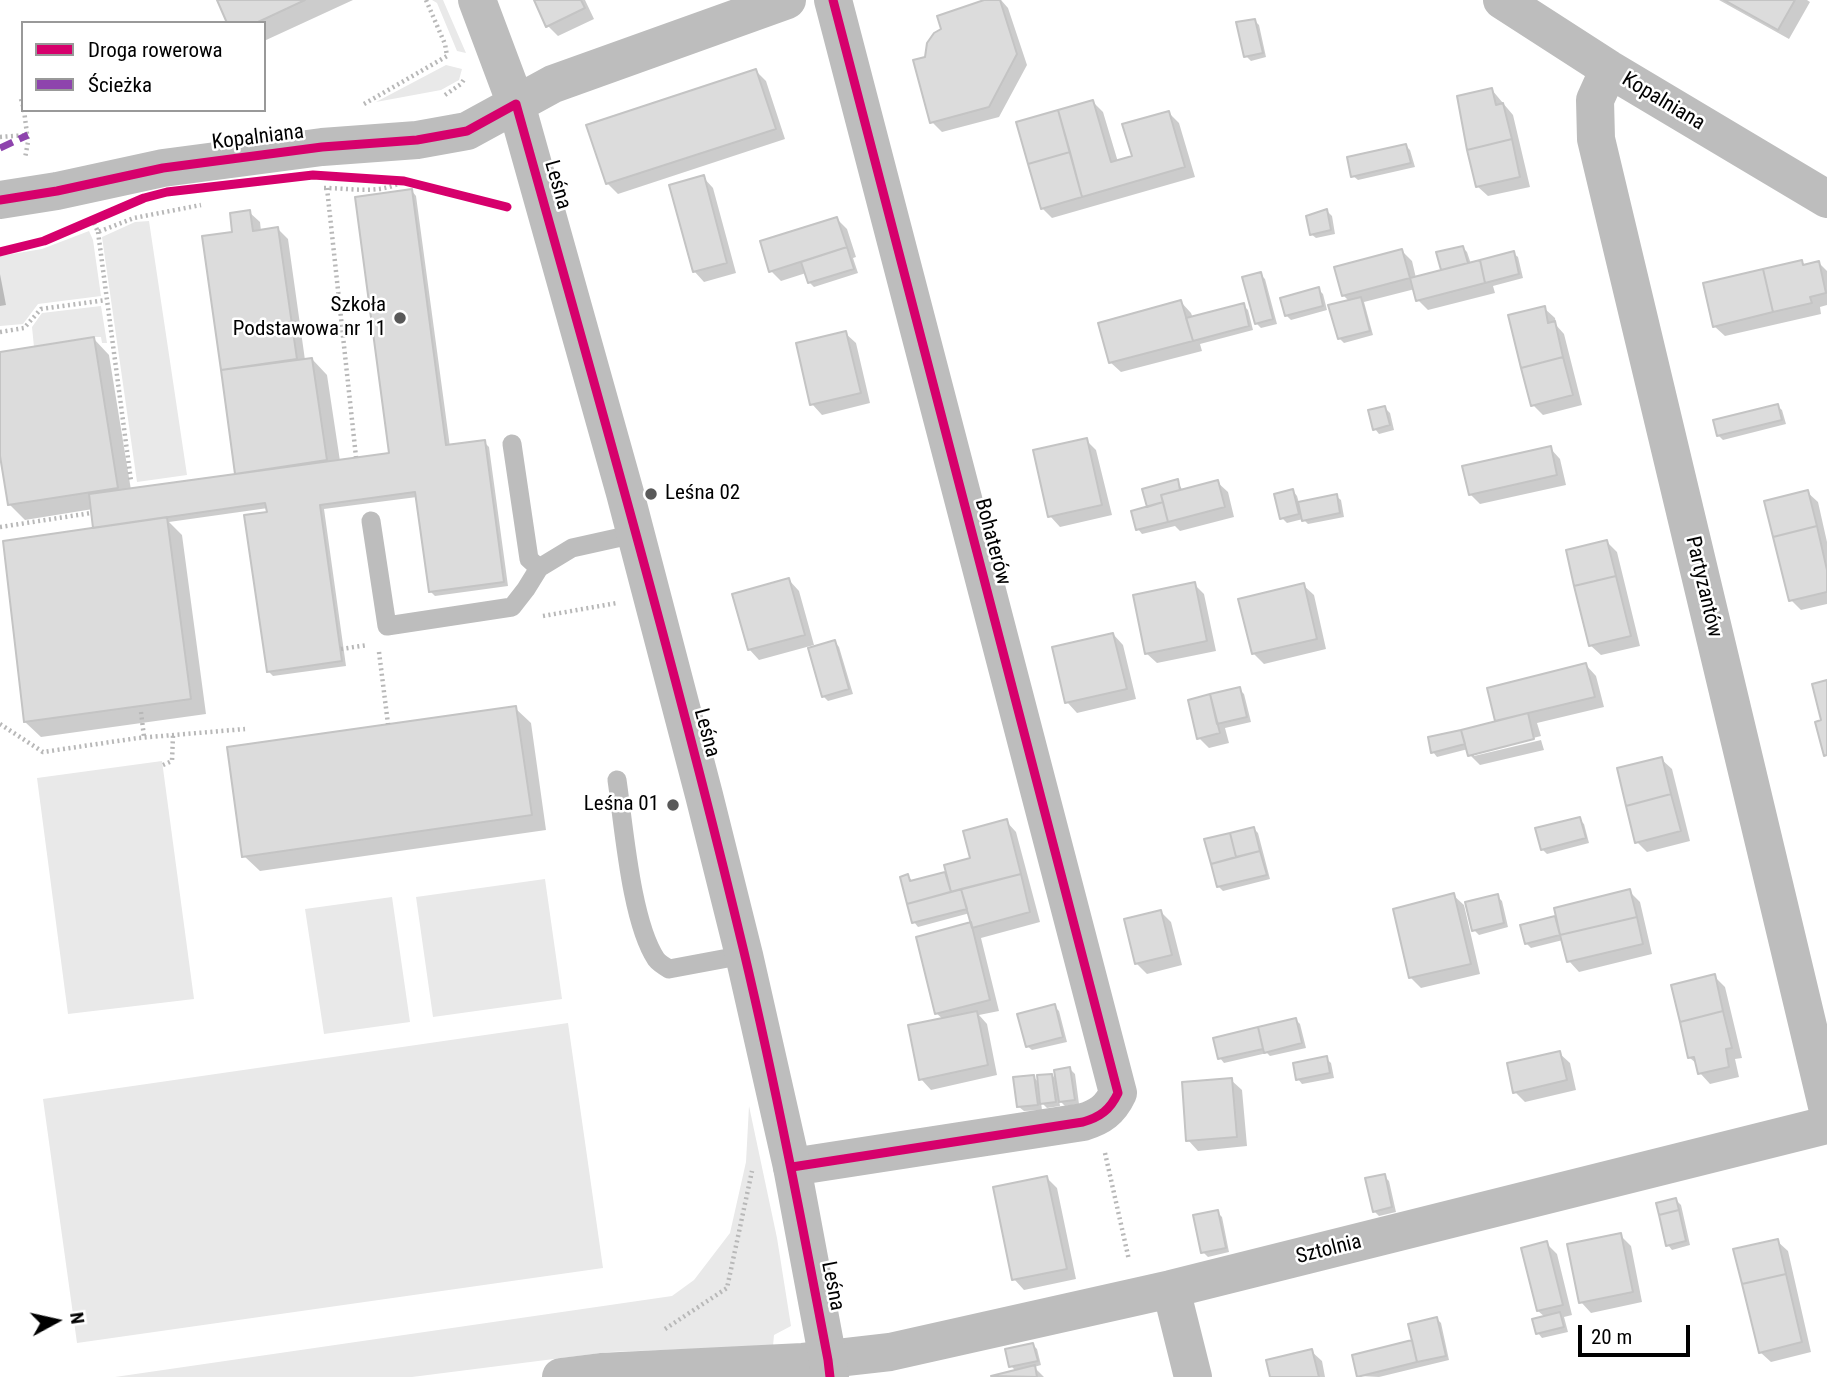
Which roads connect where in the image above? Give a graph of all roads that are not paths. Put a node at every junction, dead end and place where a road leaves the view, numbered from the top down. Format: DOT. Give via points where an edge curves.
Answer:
graph roads {
  1 [pos="477,0"];
  2 [pos="786,0"];
  3 [pos="833,0"];
  4 [pos="1502,0"];
  5 [pos="1609,69"];
  6 [pos="516,104"];
  7 [pos="1827,199"];
  8 [pos="0,200"];
  9 [pos="512,444"];
  10 [pos="371,522"];
  11 [pos="635,534"];
  12 [pos="539,568"];
  13 [pos="617,780"];
  14 [pos="744,955"];
  15 [pos="1827,1106"];
  16 [pos="1827,1125"];
  17 [pos="792,1167"];
  18 [pos="1154,1293"];
  19 [pos="829,1368"];
  20 [pos="561,1377"];
  21 [pos="1193,1377"];
  1 -- 6 [label="street, Leśna"];
  2 -- 6 [label="street, Kopalniana" via="553,84"];
  3 -- 17 [label="street, Bohaterów" via="1108,1105 1083,1122"];
  4 -- 5 [label="street, Kopalniana"];
  5 -- 7 [label="street, Kopalniana"];
  5 -- 15 [label="street, Partyzantów" via="1595,100 1596,139"];
  6 -- 8 [label="street, Kopalniana" via="467,131 163,167"];
  6 -- 11 [label="street, Leśna"];
  9 -- 12 [label="lane" via="529,559"];
  10 -- 12 [label="lane" via="387,626 512,607"];
  11 -- 12 [label="lane" via="572,548"];
  11 -- 14 [label="street, Leśna"];
  13 -- 14 [label="lane" via="642,929 657,961 669,969"];
  14 -- 17 [label="street, Leśna"];
  16 -- 18 [label="street, Sztolnia"];
  17 -- 19 [label="street, Leśna"];
  18 -- 19 [label="street, Sztolnia"];
  18 -- 21 [label="street"];
  19 -- 20 [label="street, Sztolnia" via="601,1372"];
}
